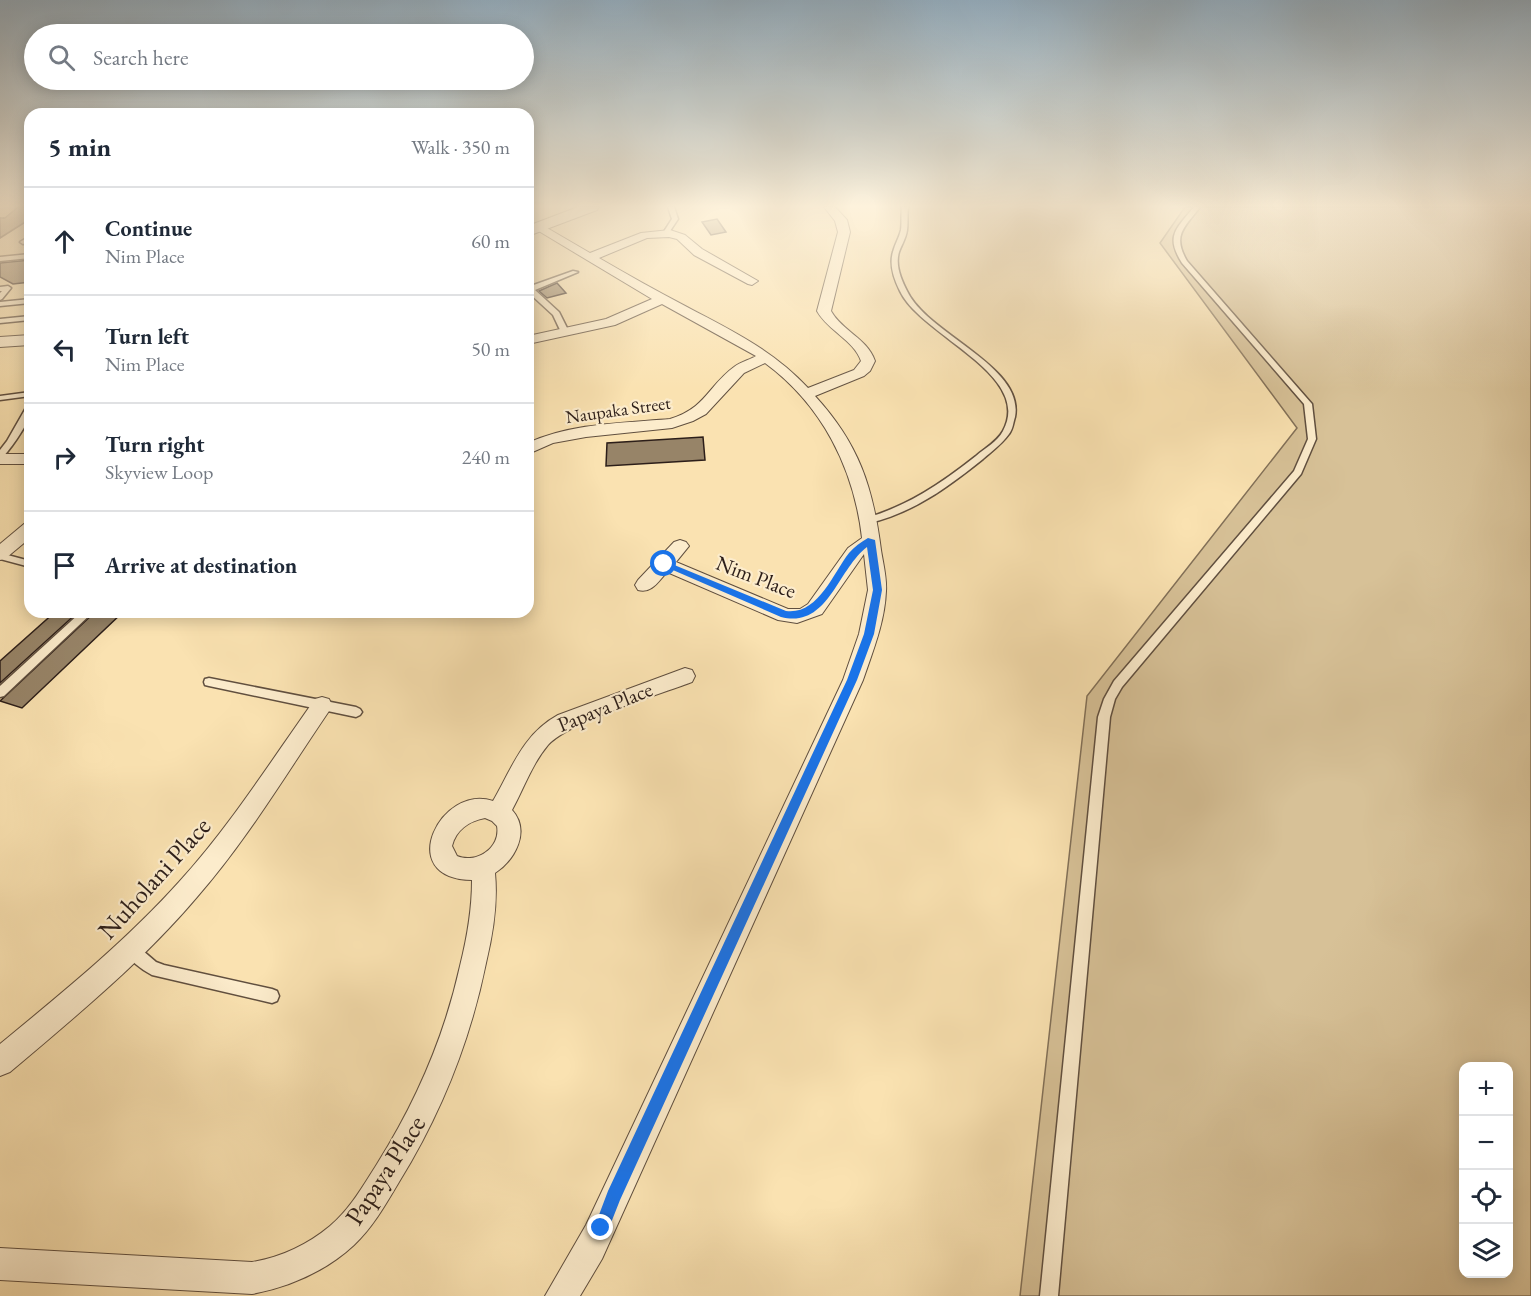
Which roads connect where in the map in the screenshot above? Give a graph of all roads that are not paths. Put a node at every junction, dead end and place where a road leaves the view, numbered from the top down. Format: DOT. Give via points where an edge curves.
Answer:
graph roads {
  1 [pos="577,267"];
  2 [pos="588,267"];
  3 [pos="728,267"];
  4 [pos="835,267"];
  5 [pos="896,267"];
  6 [pos="1189,267"];
  7 [pos="753,280"];
  8 [pos="534,288"];
  9 [pos="0,289"];
  10 [pos="534,294"];
  11 [pos="0,298"];
  12 [pos="664,299"];
  13 [pos="24,302"];
  14 [pos="0,304"];
  15 [pos="24,319"];
  16 [pos="0,321"];
  17 [pos="565,332"];
  18 [pos="534,339"];
  19 [pos="24,340"];
  20 [pos="0,342"];
  21 [pos="765,357"];
  22 [pos="807,394"];
  23 [pos="24,395"];
  24 [pos="0,398"];
  25 [pos="24,419"];
  26 [pos="534,446"];
  27 [pos="0,457"];
  28 [pos="24,459"];
  29 [pos="870,530"];
  30 [pos="24,533"];
  31 [pos="680,546"];
  32 [pos="0,555"];
  33 [pos="24,562"];
  34 [pos="664,564"];
  35 [pos="644,585"];
  36 [pos="81,618"];
  37 [pos="685,676"];
  38 [pos="210,682"];
  39 [pos="0,693"];
  40 [pos="322,705"];
  41 [pos="356,712"];
  42 [pos="499,812"];
  43 [pos="483,867"];
  44 [pos="130,949"];
  45 [pos="272,996"];
  46 [pos="0,1062"];
  47 [pos="0,1264"];
  48 [pos="561,1296"];
  49 [pos="1049,1296"];
  1 -- 8 [label="lane"];
  2 -- 12 [label="street"];
  3 -- 7 [label="street"];
  4 -- 22 [label="street" via="824,311 864,351 868,361 859,373"];
  5 -- 29 [label="lane" via="905,296 915,310 990,370 1010,395 1014,411 1007,431 989,450 944,485"];
  6 -- 49 [label="lane" via="1308,404 1312,439 1298,472 1118,684 1104,717"];
  9 -- 11 [label="lane" via="8,288"];
  10 -- 17 [label="lane" via="556,314"];
  12 -- 17 [label="street" via="610,322"];
  12 -- 21 [label="street" via="730,333"];
  13 -- 14 [label="lane"];
  15 -- 16 [label="lane"];
  17 -- 18 [label="street"];
  19 -- 20 [label="street"];
  21 -- 22 [label="street"];
  21 -- 26 [label="street, Naupaka Street" via="739,370 700,411 688,418 586,432"];
  22 -- 29 [label="street" via="827,418 852,461"];
  23 -- 24 [label="lane"];
  25 -- 27 [label="lane"];
  27 -- 28 [label="street"];
  29 -- 34 [label="street, Nim Place" via="815,609 798,616 785,615"];
  29 -- 48 [label="street" via="877,590 869,634 852,680 601,1228"];
  30 -- 32 [label="street"];
  31 -- 34 [label="street"];
  32 -- 33 [label="lane"];
  34 -- 35 [label="street"];
  36 -- 39 [label="lane"];
  37 -- 42 [label="street, Papaya Place" via="550,729 531,750"];
  38 -- 40 [label="lane"];
  40 -- 41 [label="lane"];
  40 -- 44 [label="street, Nuholani Place" via="225,845 188,890"];
  42 -- 43 [label="street" via="509,826 508,844"];
  42 -- 43 [label="street" via="485,808 465,812 451,822 441,840 442,854 451,865 465,870"];
  43 -- 47 [label="street, Papaya Place" via="484,909 451,1053 399,1158 366,1208 342,1235 298,1265 252,1278"];
  44 -- 45 [label="lane" via="152,968 164,972"];
  44 -- 46 [label="street, Nuholani Place"];
}
